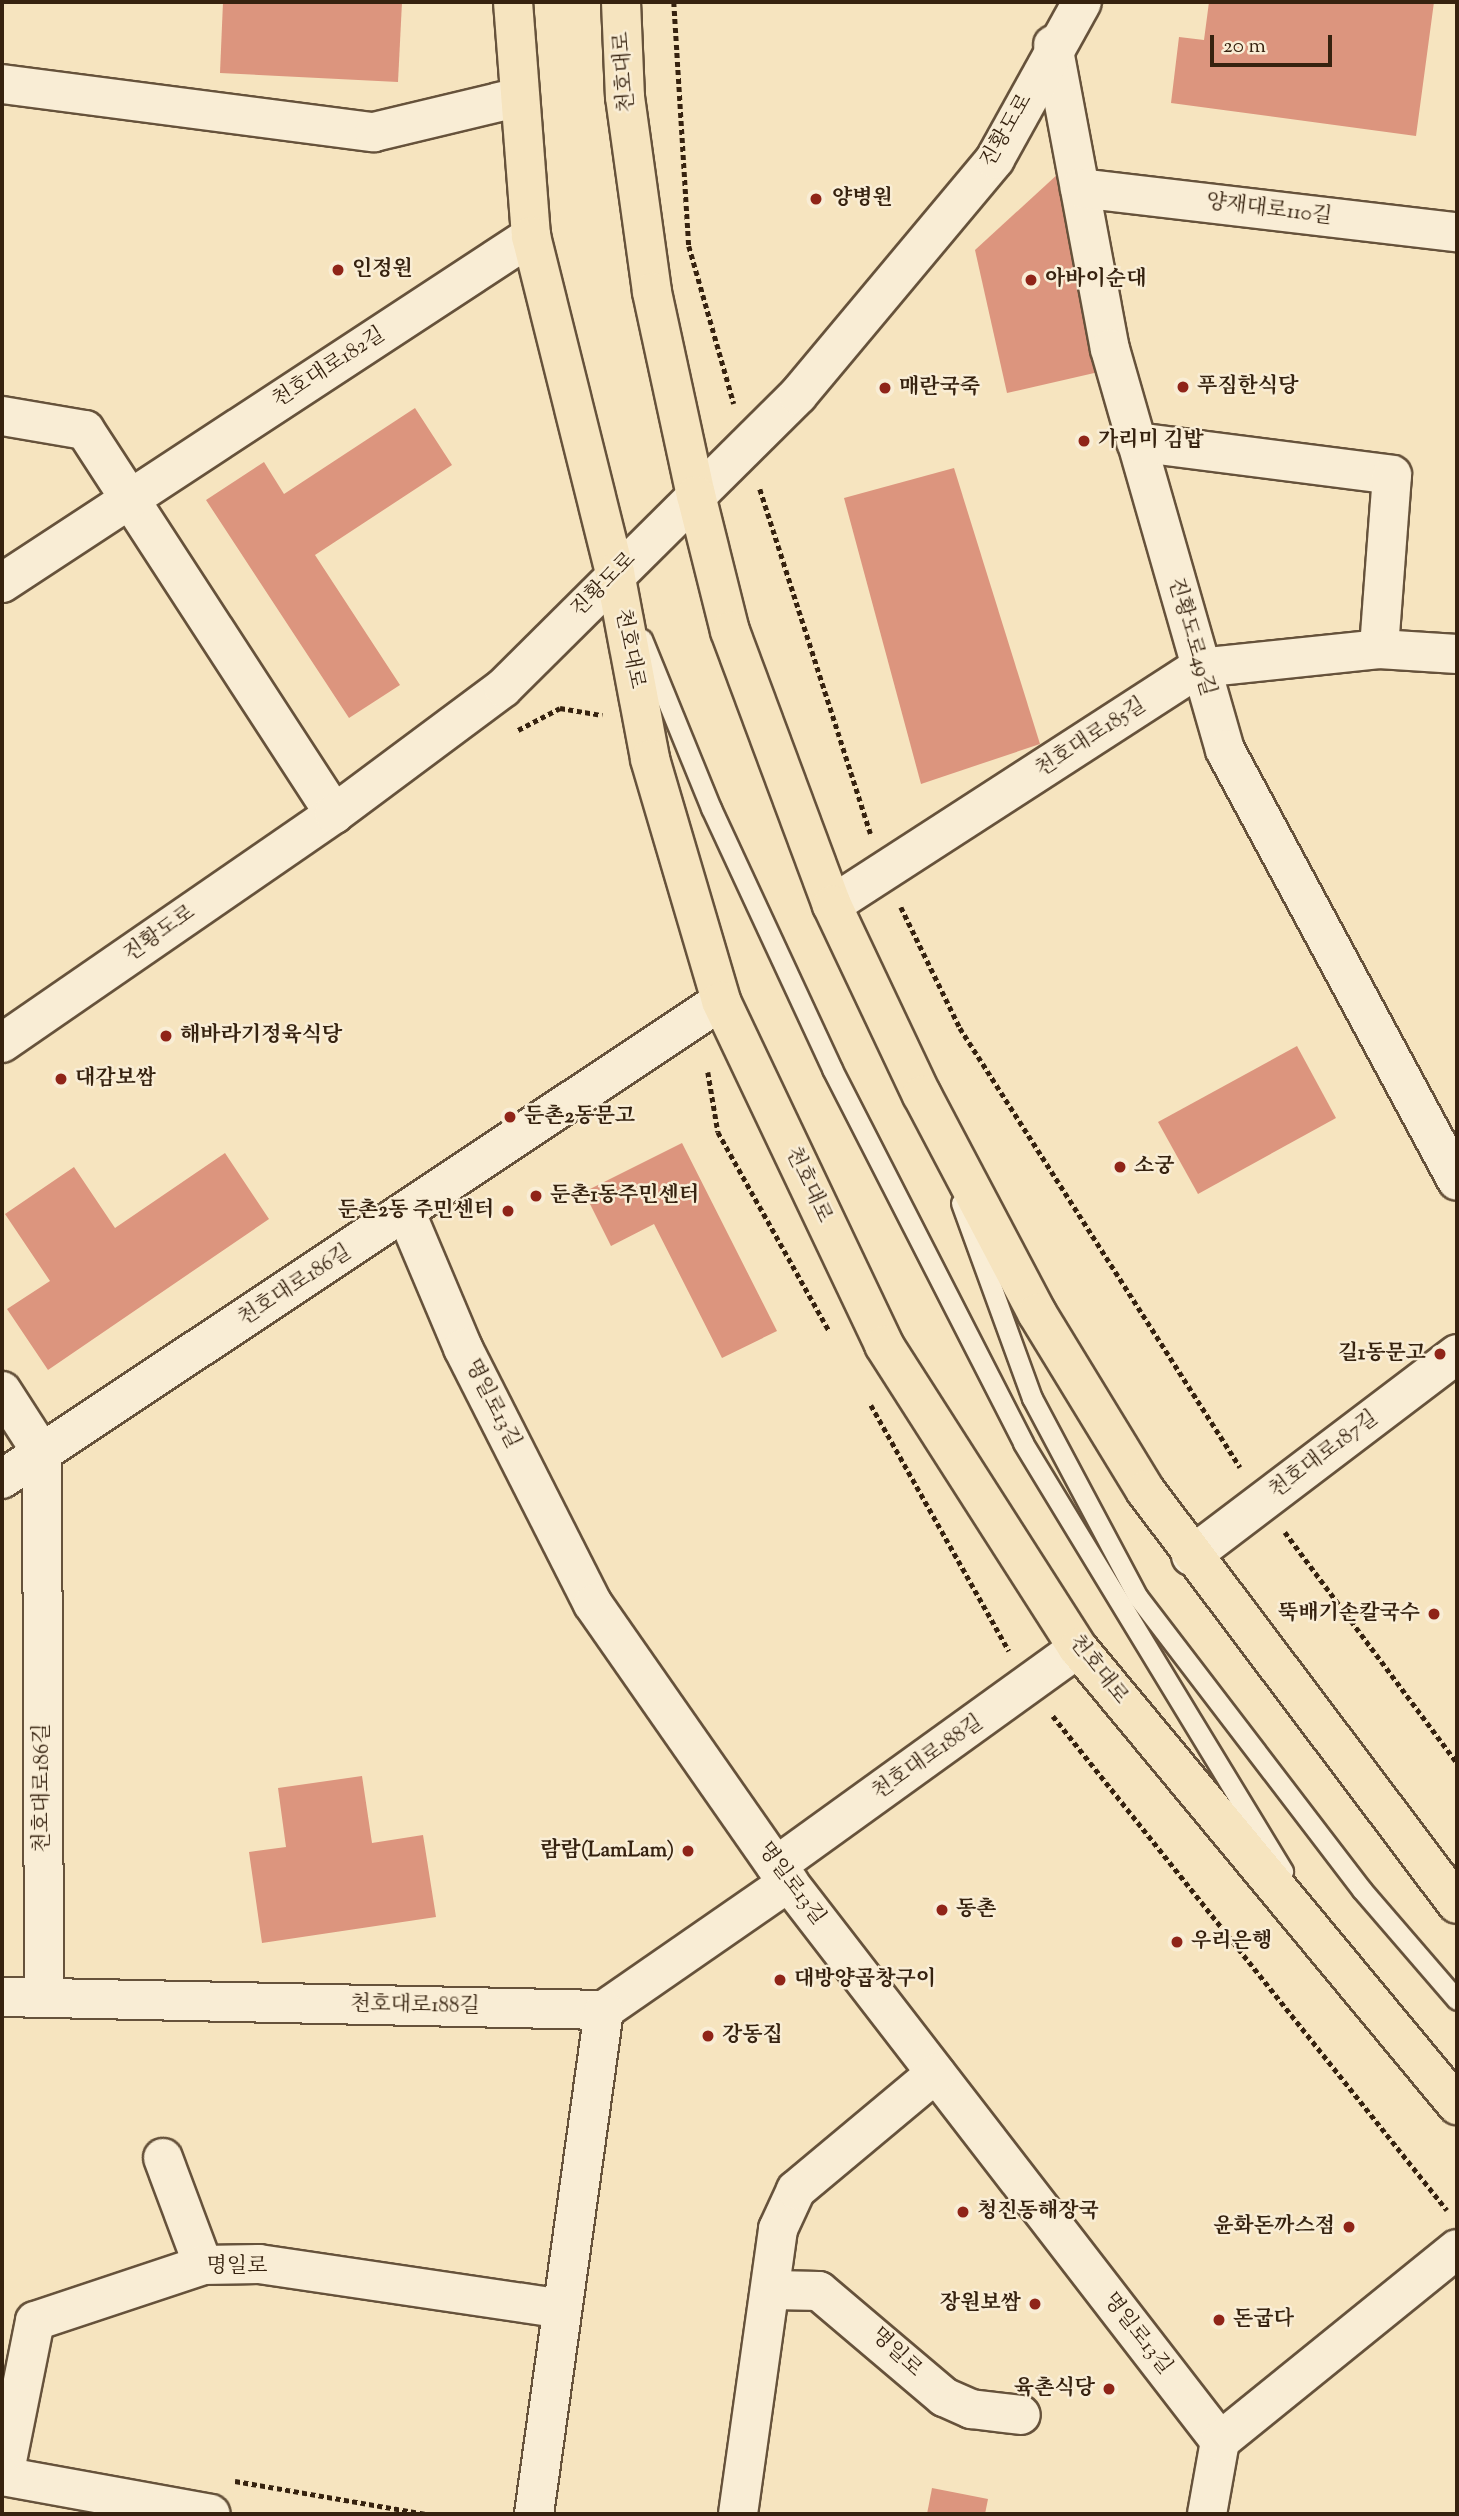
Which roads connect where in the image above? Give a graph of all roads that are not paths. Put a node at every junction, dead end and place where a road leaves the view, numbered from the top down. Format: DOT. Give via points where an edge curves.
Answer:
graph roads {
  1 [pos="513,2"];
  2 [pos="621,2"];
  3 [pos="1082,2"];
  4 [pos="1053,46"];
  5 [pos="2,84"];
  6 [pos="516,98"];
  7 [pos="1080,188"];
  8 [pos="1457,232"];
  9 [pos="531,236"];
  10 [pos="2,416"];
  11 [pos="1136,442"];
  12 [pos="696,495"];
  13 [pos="128,500"];
  14 [pos="615,573"];
  15 [pos="2,583"];
  16 [pos="1379,649"];
  17 [pos="1457,654"];
  18 [pos="1199,668"];
  19 [pos="334,814"];
  20 [pos="832,905"];
  21 [pos="721,1001"];
  22 [pos="2,1043"];
  23 [pos="922,1095"];
  24 [pos="1457,1181"];
  25 [pos="406,1213"];
  26 [pos="1457,1354"];
  27 [pos="2,1391"];
  28 [pos="42,1453"];
  29 [pos="2,1479"];
  30 [pos="1191,1556"];
  31 [pos="1078,1648"];
  32 [pos="782,1874"];
  33 [pos="1457,1904"];
  34 [pos="1336,1958"];
  35 [pos="2,1997"];
  36 [pos="44,1998"];
  37 [pos="1457,2000"];
  38 [pos="604,2010"];
  39 [pos="936,2073"];
  40 [pos="1457,2105"];
  41 [pos="163,2158"];
  42 [pos="1457,2249"];
  43 [pos="203,2265"];
  44 [pos="774,2290"];
  45 [pos="562,2309"];
  46 [pos="1021,2415"];
  47 [pos="1220,2441"];
  48 [pos="3,2476"];
  49 [pos="212,2514"];
  50 [pos="534,2514"];
  51 [pos="738,2514"];
  52 [pos="1207,2514"];
  1 -- 6 [label="main road, 천호대로"];
  2 -- 12 [label="main road, 천호대로" via="625,97 652,292"];
  3 -- 4 [label="street, 진황도로"];
  4 -- 7 [label="street, 진황도로49길"];
  4 -- 12 [label="street, 진황도로" via="995,159 798,395"];
  5 -- 6 [label="street" via="374,132"];
  6 -- 9 [label="main road, 천호대로"];
  7 -- 8 [label="street, 양재대로110길"];
  7 -- 11 [label="street, 진황도로49길" via="1110,349"];
  9 -- 13 [label="street, 천호대로182길"];
  9 -- 14 [label="main road, 천호대로"];
  10 -- 13 [label="street" via="85,430"];
  11 -- 16 [label="street" via="1392,475"];
  11 -- 18 [label="street, 진황도로49길"];
  12 -- 14 [label="street, 진황도로"];
  12 -- 20 [label="main road, 천호대로" via="730,631"];
  13 -- 15 [label="street, 천호대로182길"];
  13 -- 19 [label="street"];
  14 -- 19 [label="street, 진황도로" via="503,688"];
  14 -- 21 [label="main road, 천호대로" via="650,759"];
  14 -- 34 [label="lane" via="710,808 826,1056 1023,1443"];
  16 -- 17 [label="street, 천호대로185길"];
  16 -- 18 [label="street, 천호대로185길"];
  18 -- 20 [label="street, 천호대로185길"];
  18 -- 24 [label="street, 진황도로49길" via="1225,750"];
  19 -- 22 [label="street, 진황도로"];
  20 -- 23 [label="main road, 천호대로"];
  21 -- 25 [label="street, 천호대로186길" via="645,1046"];
  21 -- 31 [label="main road, 천호대로" via="884,1345"];
  23 -- 30 [label="main road, 천호대로" via="1037,1313"];
  23 -- 37 [label="lane" via="1032,1398 1138,1597 1362,1890"];
  25 -- 28 [label="street, 천호대로186길"];
  25 -- 32 [label="street, 명일로13길" via="463,1348 593,1604"];
  26 -- 30 [label="street, 천호대로187길"];
  27 -- 28 [label="street"];
  28 -- 29 [label="street, 천호대로186길"];
  28 -- 36 [label="street, 천호대로186길"];
  30 -- 33 [label="main road, 천호대로"];
  31 -- 32 [label="street, 천호대로188길"];
  31 -- 34 [label="main road, 천호대로"];
  32 -- 38 [label="street, 천호대로188길"];
  32 -- 39 [label="street, 명일로13길"];
  34 -- 40 [label="main road, 천호대로"];
  35 -- 36 [label="street, 천호대로188길"];
  36 -- 38 [label="street, 천호대로188길"];
  38 -- 45 [label="street"];
  39 -- 44 [label="street" via="796,2190 778,2229"];
  39 -- 47 [label="street, 명일로13길"];
  41 -- 43 [label="street"];
  42 -- 47 [label="street"];
  43 -- 45 [label="street, 명일로" via="259,2264"];
  43 -- 48 [label="street, 명일로" via="35,2321"];
  44 -- 46 [label="street, 명일로" via="820,2291 944,2397 971,2409"];
  44 -- 51 [label="street"];
  45 -- 50 [label="street"];
  47 -- 52 [label="street"];
  48 -- 49 [label="street, 명일로"];
}
